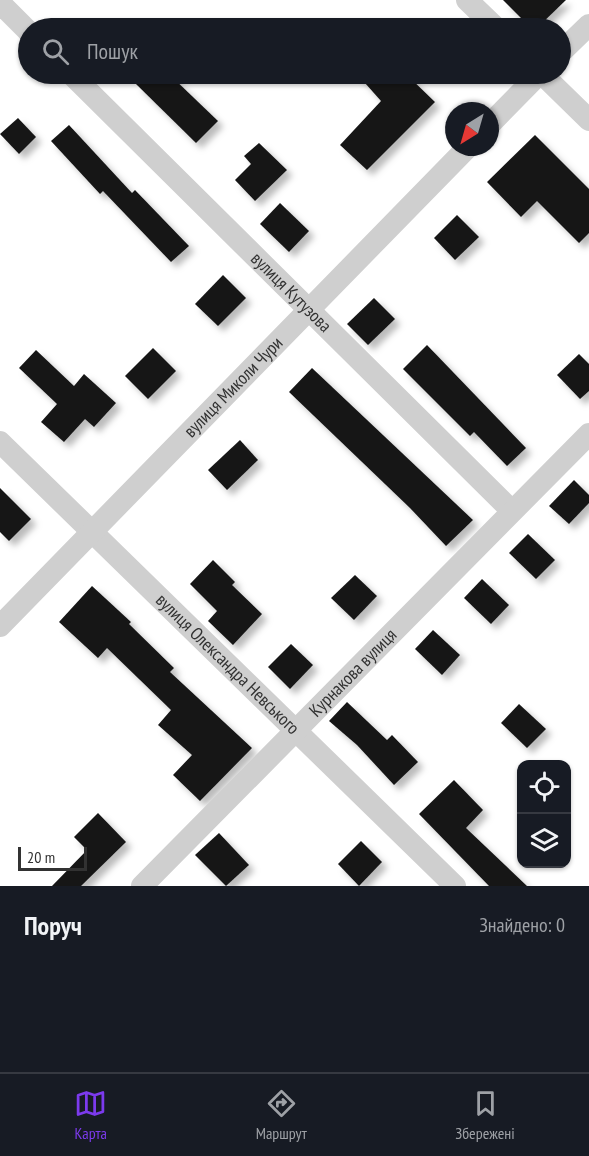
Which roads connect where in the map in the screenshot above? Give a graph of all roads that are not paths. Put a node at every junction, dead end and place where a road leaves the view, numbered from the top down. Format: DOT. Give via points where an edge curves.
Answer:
graph roads {
  1 [pos="467,0"];
  2 [pos="0,3"];
  3 [pos="486,18"];
  4 [pos="18,21"];
  5 [pos="589,25"];
  6 [pos="571,43"];
  7 [pos="81,84"];
  8 [pos="531,84"];
  9 [pos="551,84"];
  10 [pos="499,115"];
  11 [pos="589,120"];
  12 [pos="459,156"];
  13 [pos="308,311"];
  14 [pos="589,434"];
  15 [pos="0,442"];
  16 [pos="513,511"];
  17 [pos="91,532"];
  18 [pos="0,626"];
  19 [pos="296,731"];
  20 [pos="142,886"];
  21 [pos="455,886"];
  1 -- 3 [label="street"];
  2 -- 4 [label="street"];
  5 -- 6 [label="street"];
  7 -- 13 [label="street, вулиця Кутузова"];
  8 -- 10 [label="street"];
  9 -- 11 [label="street"];
  12 -- 13 [label="street, вулиця Миколи Чури"];
  13 -- 16 [label="street, вулиця Кутузова"];
  13 -- 17 [label="street, вулиця Миколи Чури"];
  14 -- 16 [label="street, Курнакова вулиця"];
  15 -- 17 [label="street, вулиця Олександра Невського"];
  16 -- 19 [label="street, Курнакова вулиця"];
  17 -- 18 [label="street, вулиця Миколи Чури"];
  17 -- 19 [label="street, вулиця Олександра Невського"];
  19 -- 20 [label="street, Курнакова вулиця"];
  19 -- 21 [label="street, вулиця Олександра Невського"];
}
